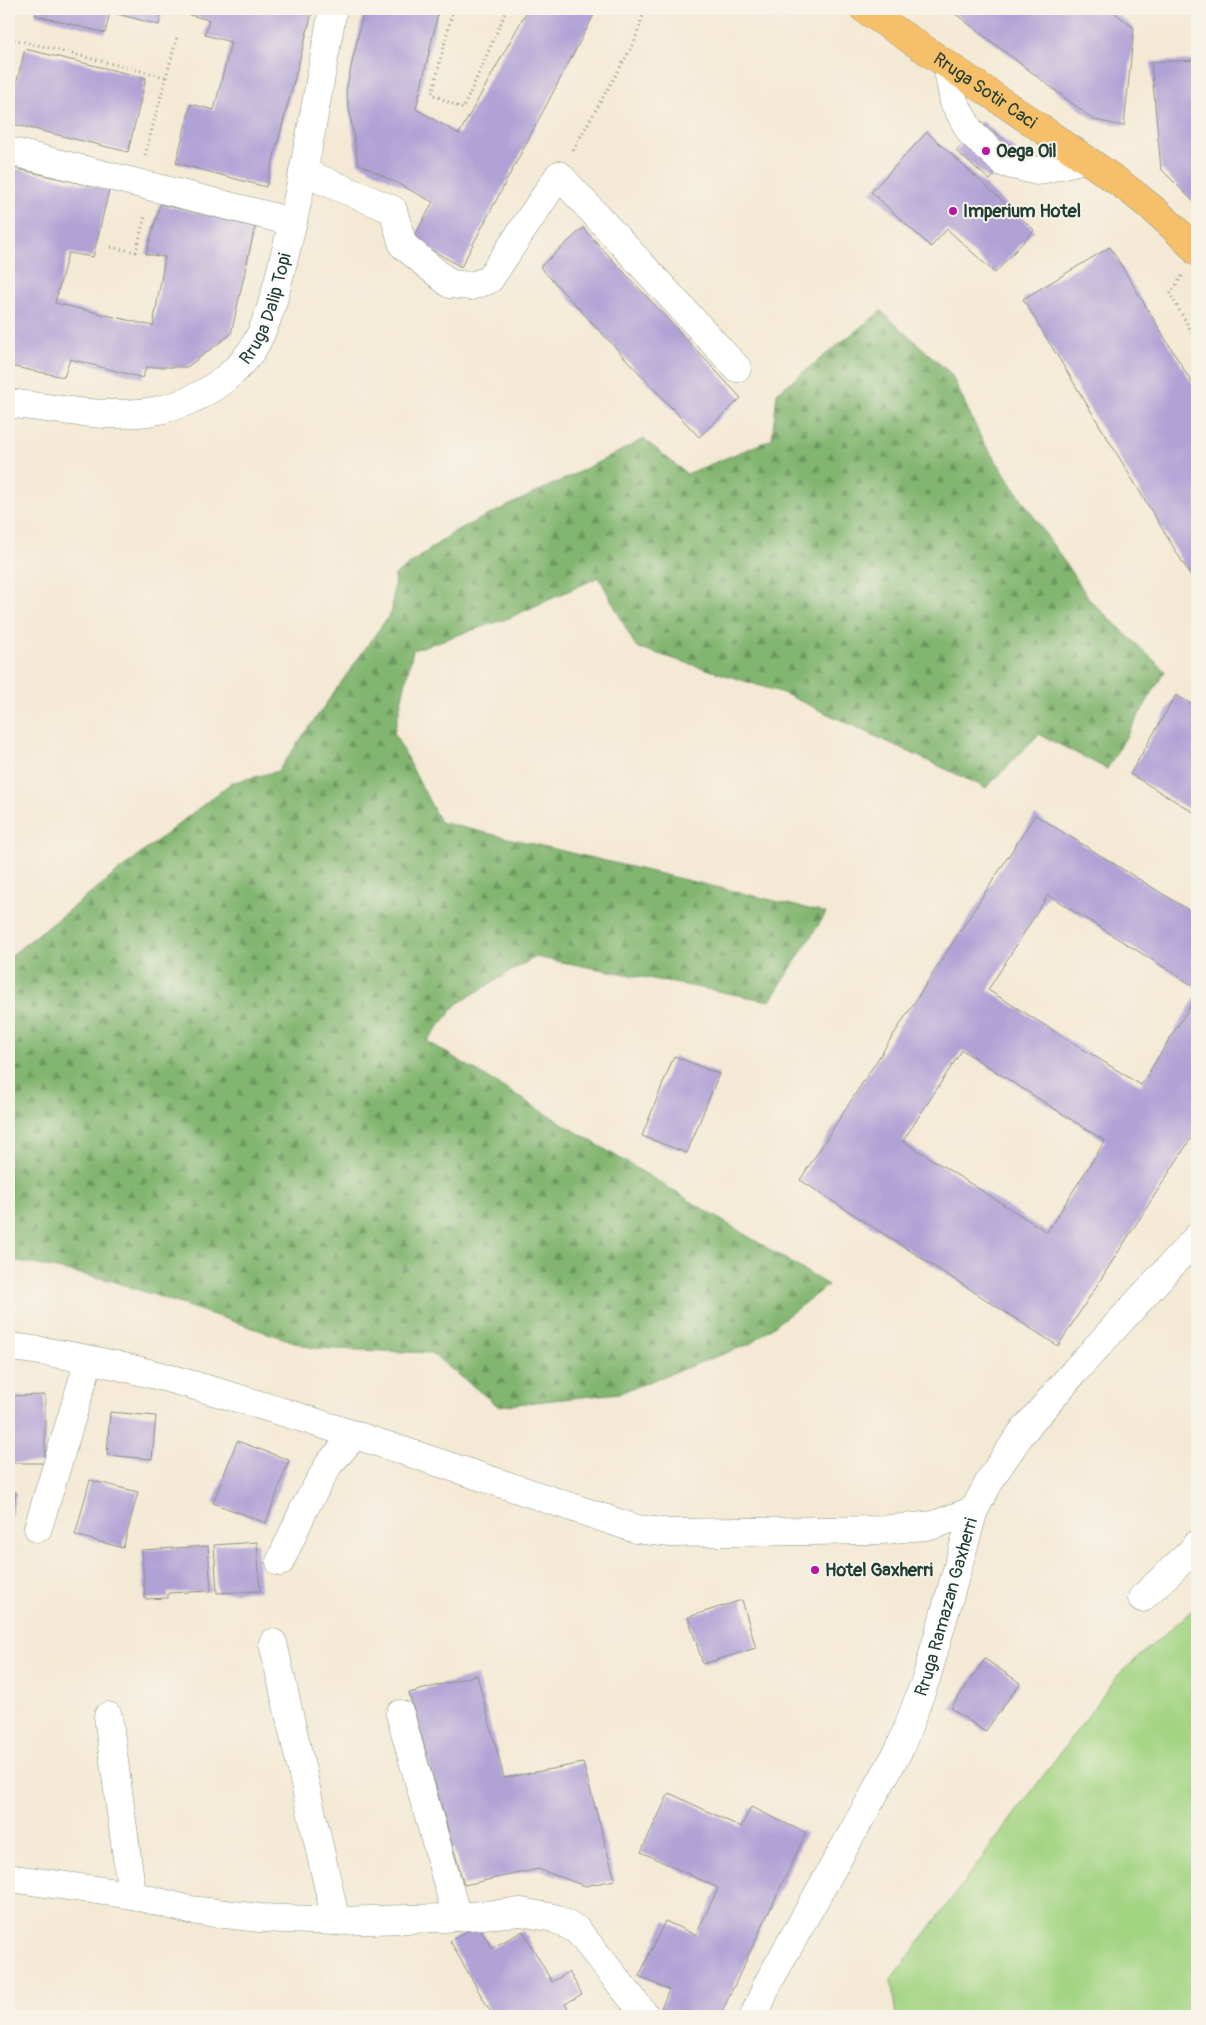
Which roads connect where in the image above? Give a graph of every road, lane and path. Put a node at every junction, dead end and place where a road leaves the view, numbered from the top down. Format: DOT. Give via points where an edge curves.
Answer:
graph roads {
  1 [pos="333,9"];
  2 [pos="452,9"];
  3 [pos="507,9"];
  4 [pos="645,9"];
  5 [pos="864,9"];
  6 [pos="177,37"];
  7 [pos="9,38"];
  8 [pos="947,64"];
  9 [pos="165,77"];
  10 [pos="9,151"];
  11 [pos="144,158"];
  12 [pos="1085,158"];
  13 [pos="303,172"];
  14 [pos="559,175"];
  15 [pos="153,187"];
  16 [pos="293,222"];
  17 [pos="111,247"];
  18 [pos="1191,263"];
  19 [pos="1197,341"];
  20 [pos="737,368"];
  21 [pos="9,403"];
  22 [pos="1197,1237"];
  23 [pos="9,1347"];
  24 [pos="89,1360"];
  25 [pos="355,1435"];
  26 [pos="974,1510"];
  27 [pos="38,1528"];
  28 [pos="1197,1544"];
  29 [pos="280,1562"];
  30 [pos="1142,1598"];
  31 [pos="273,1644"];
  32 [pos="400,1714"];
  33 [pos="108,1716"];
  34 [pos="9,1878"];
  35 [pos="132,1896"];
  36 [pos="457,1917"];
  37 [pos="336,1921"];
  38 [pos="646,2016"];
  39 [pos="754,2016"];
  1 -- 13 [label="street, Rruga Dalip Topi"];
  2 -- 3 [label="path" via="432,94 463,109"];
  4 -- 14 [label="path" via="634,43"];
  5 -- 8 [label="main road, Rruga Sotir Caci"];
  6 -- 9 [label="path"];
  7 -- 9 [label="path"];
  8 -- 12 [label="main road, Rruga Sotir Caci"];
  8 -- 12 [label="street" via="954,102 971,134 1004,164 1037,171"];
  9 -- 11 [label="path"];
  10 -- 15 [label="street"];
  12 -- 18 [label="main road, Rruga Sotir Caci" via="1148,204 1181,233"];
  13 -- 14 [label="street" via="393,210 403,245 450,284 471,286 489,280"];
  13 -- 16 [label="street, Rruga Dalip Topi"];
  14 -- 20 [label="street"];
  15 -- 16 [label="street"];
  15 -- 17 [label="path" via="136,252"];
  16 -- 21 [label="street, Rruga Dalip Topi" via="262,332 236,369 215,386 161,410 134,414 103,415"];
  18 -- 19 [label="path" via="1170,294"];
  22 -- 26 [label="street, Rruga Ramazan Gaxherri" via="1020,1435"];
  23 -- 24 [label="street"];
  24 -- 25 [label="street" via="223,1393"];
  24 -- 27 [label="street"];
  25 -- 26 [label="street" via="636,1529 671,1533 882,1530 934,1525"];
  25 -- 29 [label="street" via="329,1464"];
  26 -- 39 [label="street, Rruga Ramazan Gaxherri" via="926,1679 900,1748 768,1983"];
  28 -- 30 [label="street"];
  31 -- 37 [label="street"];
  32 -- 36 [label="street"];
  33 -- 35 [label="street"];
  34 -- 35 [label="street"];
  35 -- 37 [label="street" via="190,1910 260,1918"];
  36 -- 37 [label="street"];
  36 -- 38 [label="street" via="520,1912 554,1918 577,1930"];
}
